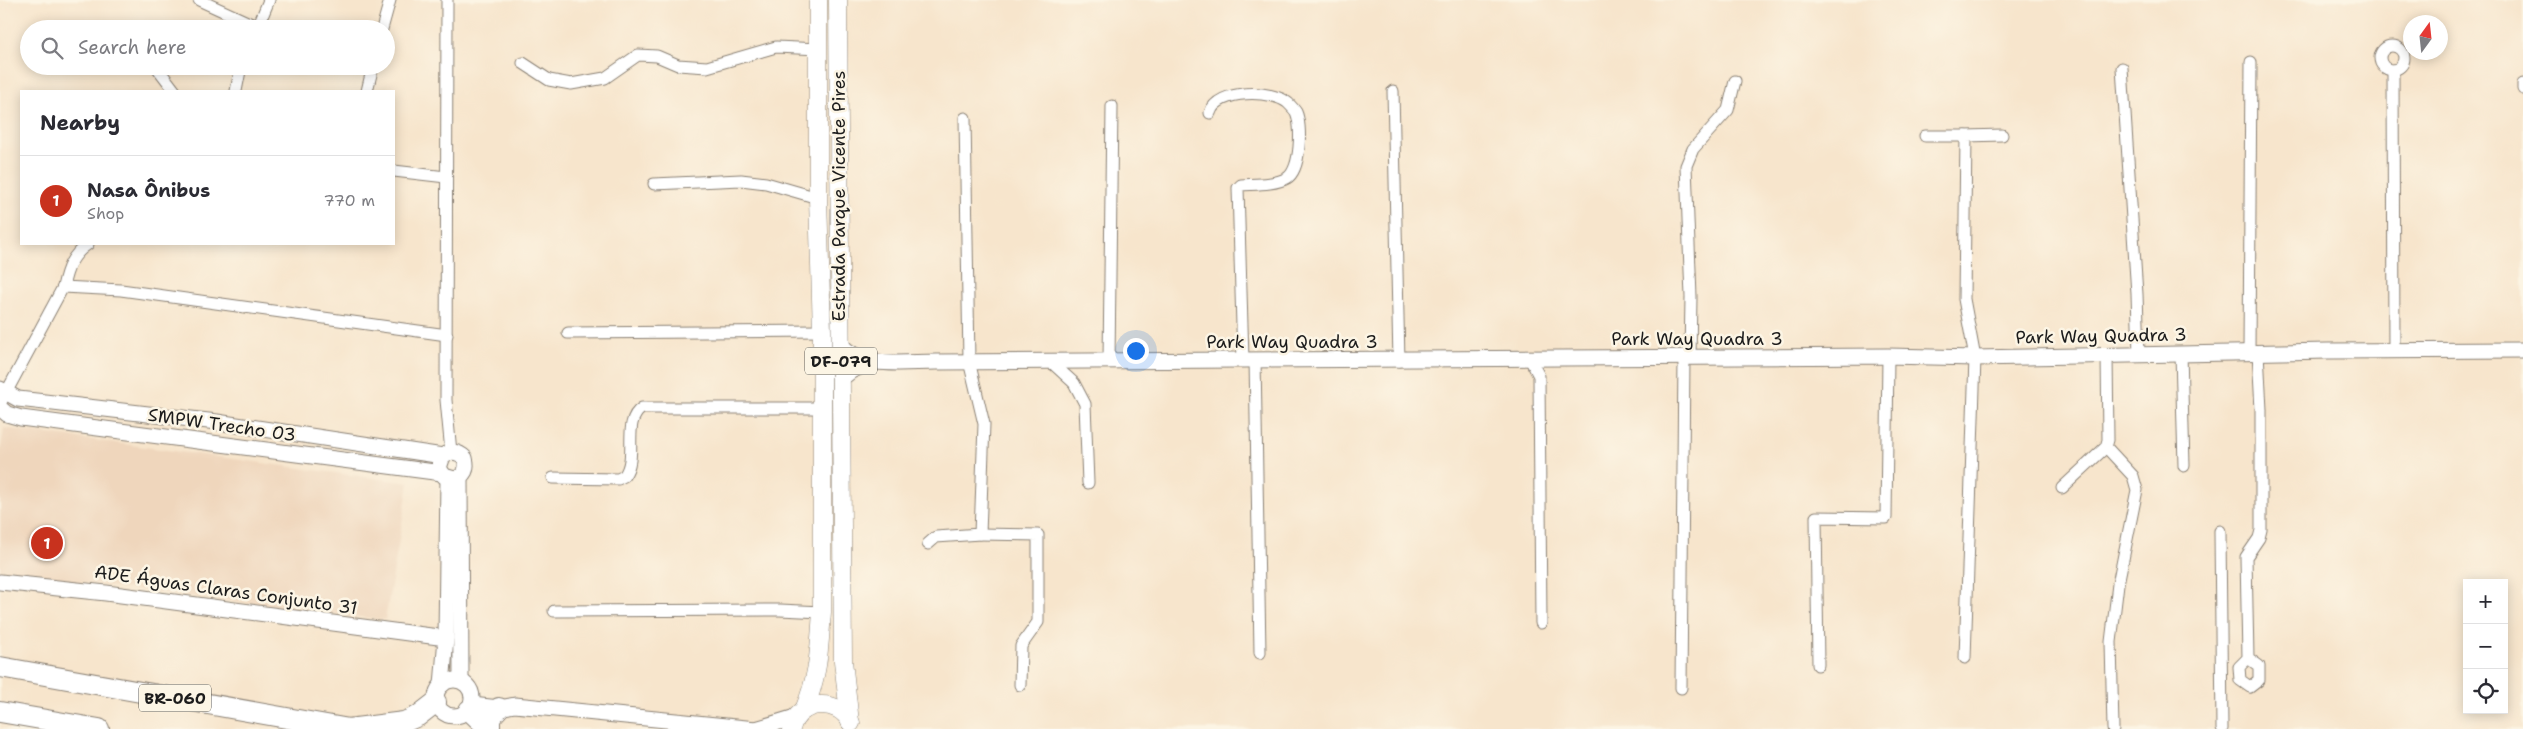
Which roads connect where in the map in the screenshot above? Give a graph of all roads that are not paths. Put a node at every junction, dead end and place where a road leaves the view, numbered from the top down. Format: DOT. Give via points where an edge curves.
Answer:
graph roads {
  1 [pos="198,0"];
  2 [pos="269,0"];
  3 [pos="390,0"];
  4 [pos="447,0"];
  5 [pos="818,0"];
  6 [pos="838,0"];
  7 [pos="240,20"];
  8 [pos="260,20"];
  9 [pos="384,20"];
  10 [pos="818,49"];
  11 [pos="2251,62"];
  12 [pos="523,63"];
  13 [pos="2122,68"];
  14 [pos="2393,70"];
  15 [pos="163,75"];
  16 [pos="239,75"];
  17 [pos="371,75"];
  18 [pos="1734,81"];
  19 [pos="2523,84"];
  20 [pos="2523,89"];
  21 [pos="174,90"];
  22 [pos="236,90"];
  23 [pos="367,90"];
  24 [pos="838,90"];
  25 [pos="1394,91"];
  26 [pos="817,92"];
  27 [pos="1112,106"];
  28 [pos="1210,113"];
  29 [pos="965,118"];
  30 [pos="2002,135"];
  31 [pos="1925,136"];
  32 [pos="1966,136"];
  33 [pos="395,171"];
  34 [pos="446,177"];
  35 [pos="654,184"];
  36 [pos="818,198"];
  37 [pos="87,245"];
  38 [pos="63,287"];
  39 [pos="822,331"];
  40 [pos="568,333"];
  41 [pos="447,334"];
  42 [pos="840,344"];
  43 [pos="2394,350"];
  44 [pos="2523,350"];
  45 [pos="2254,352"];
  46 [pos="2139,354"];
  47 [pos="2180,354"];
  48 [pos="2107,355"];
  49 [pos="1888,356"];
  50 [pos="1687,357"];
  51 [pos="1975,358"];
  52 [pos="1249,359"];
  53 [pos="1530,359"];
  54 [pos="1548,359"];
  55 [pos="969,361"];
  56 [pos="1050,361"];
  57 [pos="1109,361"];
  58 [pos="1399,361"];
  59 [pos="871,362"];
  60 [pos="1539,376"];
  61 [pos="842,378"];
  62 [pos="1,399"];
  63 [pos="822,408"];
  64 [pos="118,410"];
  65 [pos="217,422"];
  66 [pos="114,428"];
  67 [pos="215,443"];
  68 [pos="366,445"];
  69 [pos="2106,446"];
  70 [pos="447,454"];
  71 [pos="363,464"];
  72 [pos="2184,466"];
  73 [pos="450,476"];
  74 [pos="552,478"];
  75 [pos="1088,483"];
  76 [pos="2062,488"];
  77 [pos="2220,531"];
  78 [pos="980,534"];
  79 [pos="928,544"];
  80 [pos="0,582"];
  81 [pos="554,611"];
  82 [pos="822,612"];
  83 [pos="1541,622"];
  84 [pos="446,638"];
  85 [pos="1260,653"];
  86 [pos="1965,658"];
  87 [pos="2248,658"];
  88 [pos="1818,665"];
  89 [pos="0,667"];
  90 [pos="461,681"];
  91 [pos="1020,685"];
  92 [pos="1682,688"];
  93 [pos="439,694"];
  94 [pos="471,703"];
  95 [pos="507,707"];
  96 [pos="0,712"];
  97 [pos="26,717"];
  98 [pos="798,719"];
  99 [pos="851,725"];
  100 [pos="52,729"];
  101 [pos="99,729"];
  102 [pos="349,729"];
  103 [pos="489,729"];
  104 [pos="756,729"];
  105 [pos="2113,729"];
  106 [pos="2222,729"];
  1 -- 7 [label="street"];
  2 -- 8 [label="street"];
  3 -- 9 [label="street"];
  4 -- 34 [label="street"];
  5 -- 10 [label="main road, Estrada Parque Vicente Pires / DF-079"];
  6 -- 24 [label="main road, Estrada Parque Vicente Pires / DF-079"];
  10 -- 12 [label="street" via="776,47 707,67 684,66 658,56 638,55 605,78 571,84 549,80"];
  10 -- 26 [label="main road, Estrada Parque Vicente Pires / DF-079"];
  11 -- 45 [label="street"];
  13 -- 46 [label="street"];
  14 -- 43 [label="street"];
  15 -- 21 [label="street"];
  16 -- 22 [label="street"];
  17 -- 23 [label="street"];
  18 -- 50 [label="street" via="1728,110 1693,149 1686,166 1691,297"];
  19 -- 20 [label="street"];
  24 -- 26 [label="main road" via="830,86"];
  24 -- 42 [label="main road, Estrada Parque Vicente Pires / DF-079"];
  25 -- 58 [label="street"];
  26 -- 36 [label="main road, Estrada Parque Vicente Pires / DF-079"];
  27 -- 57 [label="street"];
  28 -- 52 [label="street" via="1219,99 1230,95 1276,97 1296,111 1299,124 1300,142 1291,174 1280,180 1238,188"];
  29 -- 55 [label="street"];
  30 -- 32 [label="street"];
  31 -- 32 [label="street"];
  32 -- 51 [label="street" via="1964,299"];
  33 -- 34 [label="street"];
  34 -- 41 [label="street"];
  35 -- 36 [label="street" via="741,180"];
  36 -- 39 [label="main road, Estrada Parque Vicente Pires / DF-079"];
  37 -- 38 [label="street" via="72,259"];
  38 -- 41 [label="street" via="121,290"];
  38 -- 62 [label="street"];
  39 -- 40 [label="street"];
  39 -- 63 [label="main road, Estrada Parque Vicente Pires / DF-079"];
  41 -- 70 [label="street"];
  42 -- 59 [label="street, Park Way Quadra 3" via="849,353"];
  42 -- 61 [label="main road, Estrada Parque Vicente Pires / DF-079"];
  43 -- 44 [label="street, Park Way Quadra 3"];
  43 -- 45 [label="street, Park Way Quadra 3"];
  45 -- 47 [label="street, Park Way Quadra 3"];
  45 -- 87 [label="street" via="2261,410 2261,530 2246,557"];
  46 -- 47 [label="street, Park Way Quadra 3"];
  46 -- 48 [label="street, Park Way Quadra 3"];
  47 -- 72 [label="street"];
  48 -- 51 [label="street, Park Way Quadra 3"];
  48 -- 69 [label="street"];
  49 -- 50 [label="street, Park Way Quadra 3"];
  49 -- 51 [label="street, Park Way Quadra 3"];
  49 -- 88 [label="street" via="1886,518 1816,517"];
  50 -- 54 [label="street, Park Way Quadra 3"];
  50 -- 92 [label="street"];
  51 -- 86 [label="street"];
  52 -- 57 [label="street, Park Way Quadra 3"];
  52 -- 58 [label="street, Park Way Quadra 3"];
  52 -- 85 [label="street"];
  53 -- 54 [label="street, Park Way Quadra 3"];
  53 -- 58 [label="street, Park Way Quadra 3"];
  53 -- 60 [label="street"];
  54 -- 60 [label="street"];
  55 -- 56 [label="street, Park Way Quadra 3"];
  55 -- 59 [label="street, Park Way Quadra 3"];
  55 -- 78 [label="street" via="984,424"];
  56 -- 57 [label="street, Park Way Quadra 3"];
  56 -- 75 [label="street" via="1074,383 1085,404"];
  59 -- 61 [label="street, Park Way Quadra 3"];
  60 -- 83 [label="street"];
  61 -- 99 [label="main road, Estrada Parque Vicente Pires / DF-079" via="843,661"];
  62 -- 64 [label="street"];
  62 -- 66 [label="street, SMPW Trecho 03" via="7,414 22,418"];
  63 -- 74 [label="street" via="642,408 632,422 632,462 624,476 618,479"];
  63 -- 82 [label="main road, Estrada Parque Vicente Pires / DF-079"];
  64 -- 65 [label="street"];
  64 -- 66 [label="street"];
  65 -- 67 [label="street"];
  65 -- 68 [label="street"];
  66 -- 67 [label="street, SMPW Trecho 03"];
  67 -- 71 [label="street, SMPW Trecho 03"];
  68 -- 70 [label="street"];
  68 -- 71 [label="street"];
  69 -- 76 [label="street"];
  69 -- 105 [label="street" via="2133,476 2136,490 2110,642"];
  70 -- 73 [label="street" via="439,468"];
  70 -- 73 [label="street" via="461,454 465,458 466,468"];
  71 -- 73 [label="street, SMPW Trecho 03"];
  73 -- 84 [label="street"];
  73 -- 90 [label="street"];
  77 -- 106 [label="street"];
  78 -- 79 [label="street" via="936,537"];
  78 -- 91 [label="street" via="1038,535 1038,622 1020,646"];
  80 -- 84 [label="street, ADE Águas Claras Conjunto 31" via="106,592"];
  81 -- 82 [label="street"];
  82 -- 98 [label="main road, Estrada Parque Vicente Pires / DF-079" via="815,683"];
  84 -- 93 [label="street"];
  89 -- 102 [label="highway, BR-060"];
  90 -- 93 [label="street" via="451,680"];
  90 -- 94 [label="street" via="470,688"];
  93 -- 94 [label="street" via="441,711 450,716 460,716"];
  93 -- 102 [label="highway" via="418,716 404,722"];
  94 -- 95 [label="street"];
  94 -- 103 [label="highway"];
  95 -- 103 [label="highway" via="490,718"];
  95 -- 104 [label="street"];
  96 -- 97 [label="highway"];
  97 -- 100 [label="street"];
  97 -- 101 [label="highway"];
  98 -- 99 [label="main road, Estrada Parque Vicente Pires / DF-079" via="818,704 834,706 846,715"];
  98 -- 104 [label="street"];
}
